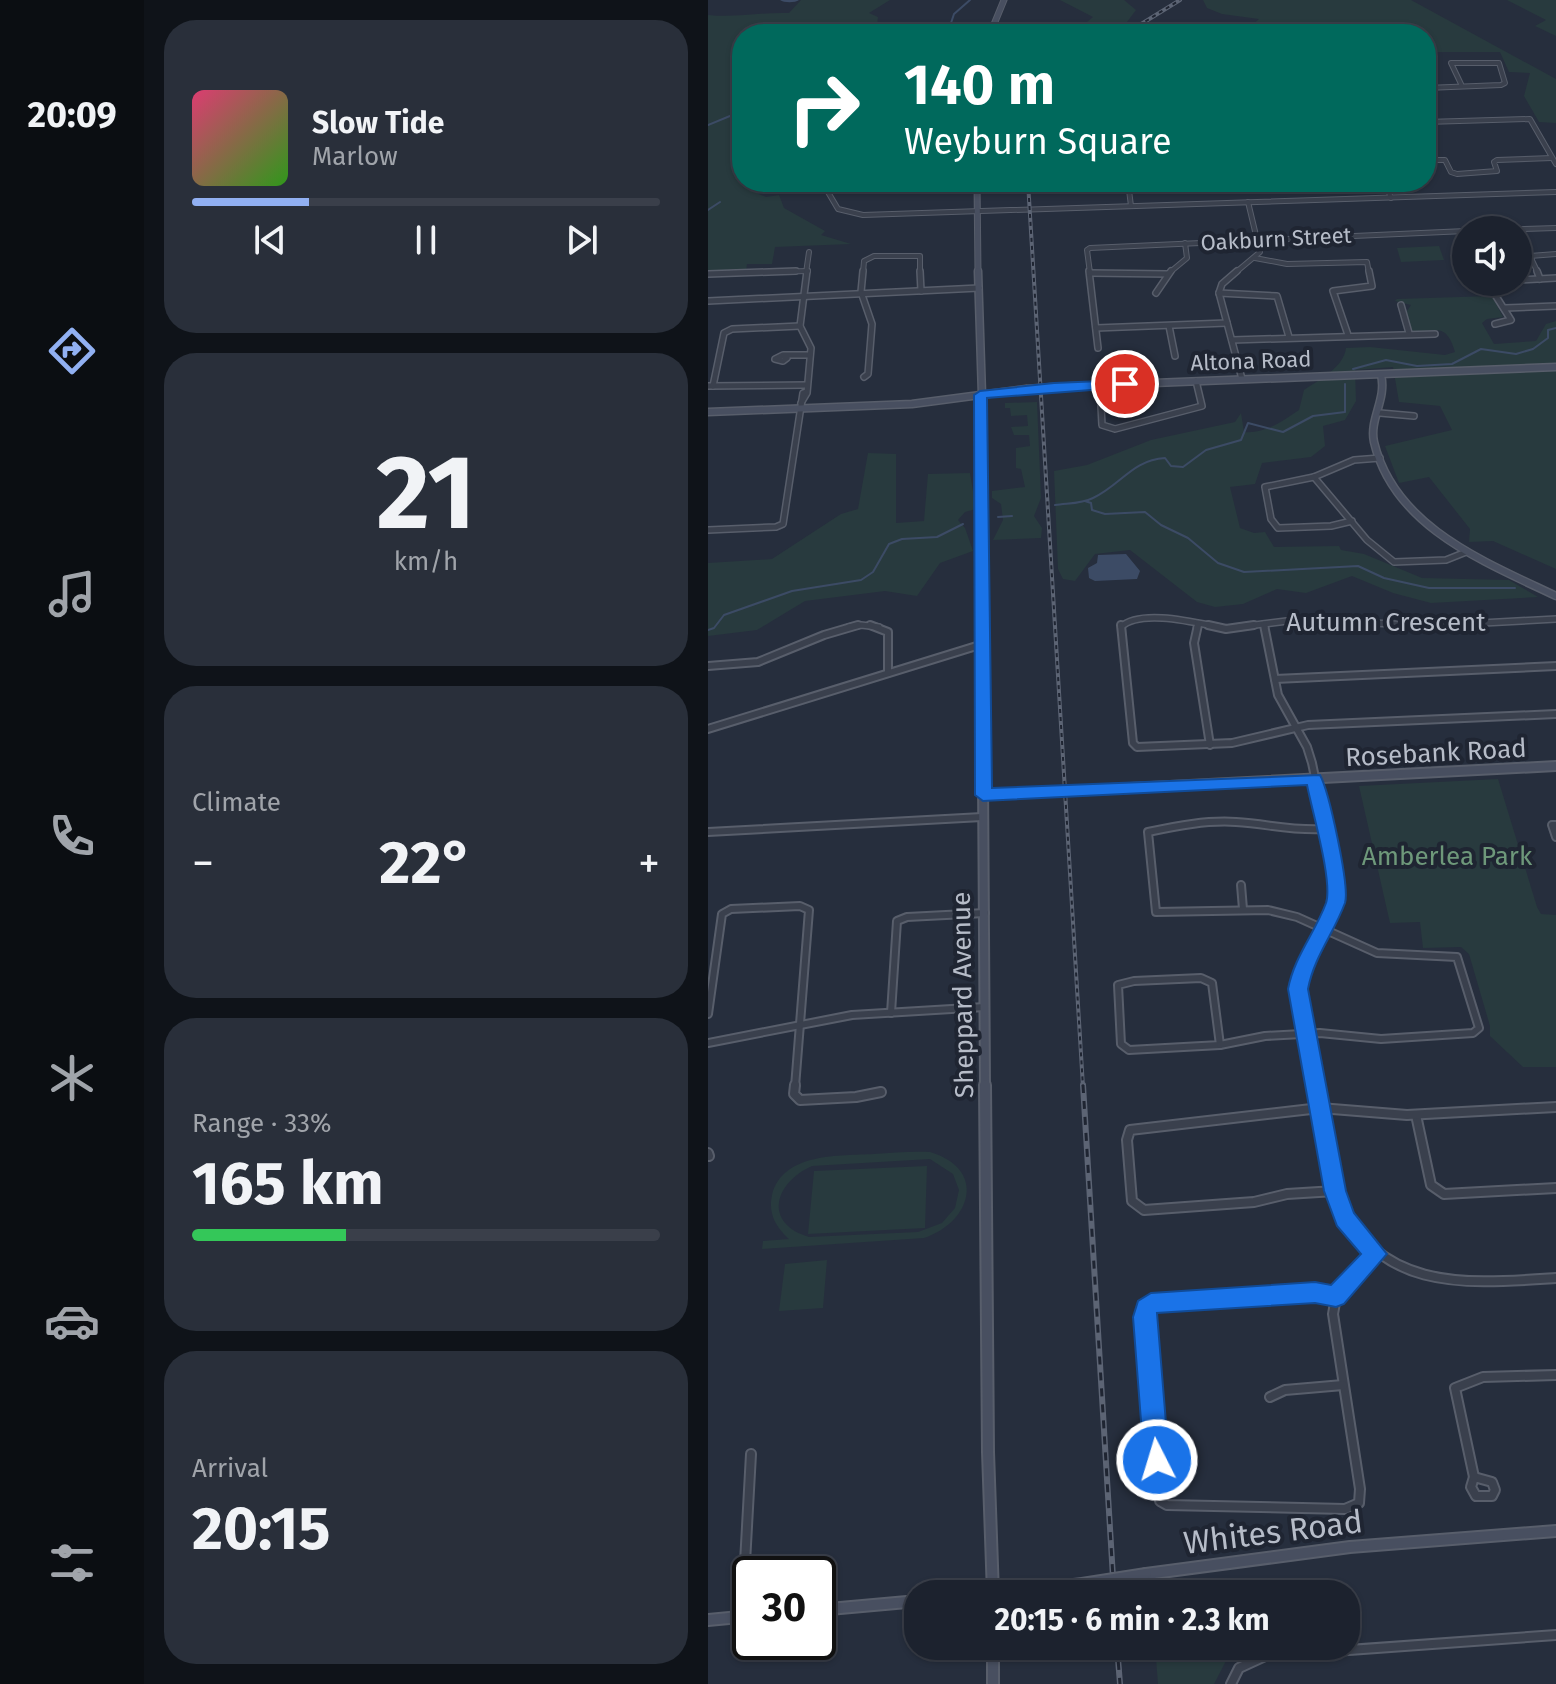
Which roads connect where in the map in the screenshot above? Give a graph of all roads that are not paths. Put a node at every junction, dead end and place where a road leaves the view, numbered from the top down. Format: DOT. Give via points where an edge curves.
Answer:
graph roads {
  1 [pos="1004,0"];
  2 [pos="994,24"];
  3 [pos="1462,86"];
  4 [pos="1436,87"];
  5 [pos="1436,122"];
  6 [pos="1552,158"];
  7 [pos="1436,160"];
  8 [pos="1556,164"];
  9 [pos="828,192"];
  10 [pos="977,192"];
  11 [pos="1129,192"];
  12 [pos="1389,192"];
  13 [pos="1556,192"];
  14 [pos="1391,198"];
  15 [pos="1248,202"];
  16 [pos="1131,206"];
  17 [pos="977,211"];
  18 [pos="1556,228"];
  19 [pos="1532,229"];
  20 [pos="1452,233"];
  21 [pos="1258,240"];
  22 [pos="1185,243"];
  23 [pos="809,252"];
  24 [pos="1556,254"];
  25 [pos="1255,258"];
  26 [pos="808,271"];
  27 [pos="1090,273"];
  28 [pos="708,274"];
  29 [pos="1168,274"];
  30 [pos="1556,278"];
  31 [pos="1532,279"];
  32 [pos="1540,279"];
  33 [pos="979,288"];
  34 [pos="921,291"];
  35 [pos="1156,293"];
  36 [pos="1219,293"];
  37 [pos="862,296"];
  38 [pos="1497,296"];
  39 [pos="804,298"];
  40 [pos="708,301"];
  41 [pos="1401,305"];
  42 [pos="1556,306"];
  43 [pos="1505,308"];
  44 [pos="1227,323"];
  45 [pos="1495,324"];
  46 [pos="800,326"];
  47 [pos="1169,326"];
  48 [pos="1096,328"];
  49 [pos="1409,333"];
  50 [pos="1435,334"];
  51 [pos="1348,335"];
  52 [pos="1289,337"];
  53 [pos="1232,340"];
  54 [pos="1098,348"];
  55 [pos="810,355"];
  56 [pos="1175,356"];
  57 [pos="787,358"];
  58 [pos="1556,367"];
  59 [pos="1381,375"];
  60 [pos="864,377"];
  61 [pos="1242,379"];
  62 [pos="1196,381"];
  63 [pos="711,386"];
  64 [pos="806,388"];
  65 [pos="980,395"];
  66 [pos="1106,397"];
  67 [pos="800,406"];
  68 [pos="708,412"];
  69 [pos="1380,413"];
  70 [pos="1414,416"];
  71 [pos="1380,458"];
  72 [pos="1314,477"];
  73 [pos="1352,521"];
  74 [pos="708,530"];
  75 [pos="1466,552"];
  76 [pos="1556,596"];
  77 [pos="1556,619"];
  78 [pos="1198,624"];
  79 [pos="1264,624"];
  80 [pos="984,644"];
  81 [pos="708,666"];
  82 [pos="1556,666"];
  83 [pos="888,673"];
  84 [pos="1275,679"];
  85 [pos="1556,714"];
  86 [pos="1295,728"];
  87 [pos="708,729"];
  88 [pos="1210,745"];
  89 [pos="1556,766"];
  90 [pos="1314,779"];
  91 [pos="983,795"];
  92 [pos="982,817"];
  93 [pos="1556,825"];
  94 [pos="1325,829"];
  95 [pos="708,832"];
  96 [pos="1556,837"];
  97 [pos="1241,885"];
  98 [pos="1243,909"];
  99 [pos="985,913"];
  100 [pos="1324,930"];
  101 [pos="985,1007"];
  102 [pos="891,1013"];
  103 [pos="708,1014"];
  104 [pos="799,1025"];
  105 [pos="1306,1034"];
  106 [pos="708,1043"];
  107 [pos="1220,1045"];
  108 [pos="881,1092"];
  109 [pos="1556,1107"];
  110 [pos="1320,1108"];
  111 [pos="1416,1115"];
  112 [pos="1556,1188"];
  113 [pos="1335,1191"];
  114 [pos="1376,1254"];
  115 [pos="1556,1278"];
  116 [pos="1336,1297"];
  117 [pos="1556,1375"];
  118 [pos="1343,1385"];
  119 [pos="1270,1397"];
  120 [pos="751,1454"];
  121 [pos="1474,1477"];
  122 [pos="1556,1531"];
  123 [pos="748,1556"];
  124 [pos="994,1580"];
  125 [pos="1108,1580"];
  126 [pos="904,1602"];
  127 [pos="836,1608"];
  128 [pos="732,1618"];
  129 [pos="708,1620"];
  130 [pos="1556,1635"];
  131 [pos="993,1660"];
  132 [pos="993,1684"];
  133 [pos="1231,1684"];
  1 -- 2 [label="street"];
  3 -- 3 [label="street" via="1501,85 1504,74 1493,61 1451,63"];
  3 -- 4 [label="street"];
  5 -- 6 [label="street" via="1530,119"];
  6 -- 7 [label="street" via="1497,160 1497,171 1457,174 1445,160"];
  6 -- 8 [label="street"];
  9 -- 17 [label="street" via="838,209 853,214"];
  10 -- 17 [label="street, Sheppard Avenue"];
  11 -- 16 [label="street"];
  12 -- 14 [label="street"];
  13 -- 14 [label="street"];
  14 -- 15 [label="street"];
  15 -- 16 [label="street"];
  15 -- 21 [label="street"];
  16 -- 17 [label="street"];
  17 -- 33 [label="street, Sheppard Avenue"];
  18 -- 19 [label="street"];
  20 -- 21 [label="street, Oakburn Street"];
  21 -- 22 [label="street, Oakburn Street"];
  21 -- 25 [label="street"];
  22 -- 27 [label="street, Oakburn Street" via="1087,250"];
  22 -- 29 [label="street" via="1187,258"];
  23 -- 26 [label="street"];
  24 -- 32 [label="street" via="1530,256"];
  25 -- 36 [label="street" via="1222,284"];
  25 -- 51 [label="street" via="1287,264 1367,262 1373,285 1333,291"];
  26 -- 28 [label="street"];
  26 -- 39 [label="street"];
  27 -- 29 [label="street"];
  27 -- 48 [label="street"];
  29 -- 35 [label="street"];
  30 -- 32 [label="street"];
  31 -- 32 [label="street"];
  33 -- 34 [label="street"];
  33 -- 65 [label="street, Sheppard Avenue"];
  34 -- 37 [label="street"];
  34 -- 37 [label="street" via="920,256 874,256 864,261"];
  36 -- 44 [label="street"];
  36 -- 52 [label="street" via="1277,296"];
  37 -- 39 [label="street"];
  37 -- 60 [label="street" via="872,324"];
  38 -- 43 [label="street"];
  39 -- 40 [label="street"];
  39 -- 46 [label="street"];
  41 -- 49 [label="street"];
  42 -- 43 [label="street"];
  43 -- 45 [label="street" via="1511,320"];
  44 -- 47 [label="street"];
  44 -- 53 [label="street"];
  46 -- 55 [label="street"];
  46 -- 63 [label="street" via="724,333"];
  47 -- 48 [label="street"];
  47 -- 56 [label="street"];
  48 -- 54 [label="street"];
  49 -- 50 [label="street"];
  49 -- 51 [label="street"];
  51 -- 52 [label="street"];
  52 -- 53 [label="street"];
  53 -- 61 [label="street"];
  55 -- 57 [label="street"];
  55 -- 64 [label="street"];
  58 -- 59 [label="street, Altona Road"];
  59 -- 61 [label="street, Altona Road"];
  59 -- 69 [label="street" via="1385,386"];
  61 -- 62 [label="street, Altona Road"];
  62 -- 65 [label="street, Altona Road, bridge"];
  62 -- 66 [label="street" via="1202,406 1115,429 1102,425"];
  63 -- 64 [label="street"];
  64 -- 67 [label="street"];
  65 -- 67 [label="street, Altona Road" via="912,404"];
  65 -- 80 [label="street, Sheppard Avenue"];
  67 -- 68 [label="street, Altona Road"];
  67 -- 74 [label="street" via="783,524"];
  69 -- 70 [label="street"];
  69 -- 71 [label="street" via="1373,433"];
  71 -- 72 [label="street" via="1347,462"];
  71 -- 75 [label="street" via="1395,493 1435,532"];
  72 -- 73 [label="street"];
  72 -- 73 [label="street" via="1265,487 1275,526"];
  73 -- 75 [label="street" via="1394,562 1446,560"];
  75 -- 76 [label="street"];
  77 -- 79 [label="street, Autumn Crescent" via="1427,626 1320,619"];
  78 -- 79 [label="street, Autumn Crescent" via="1226,629"];
  78 -- 88 [label="street" via="1194,643"];
  78 -- 88 [label="street, Autumn Crescent" via="1173,618 1121,625 1133,743 1143,748"];
  79 -- 84 [label="street"];
  80 -- 83 [label="street"];
  80 -- 91 [label="street, Sheppard Avenue"];
  81 -- 83 [label="street" via="758,662 848,627 878,626 888,632"];
  82 -- 84 [label="street"];
  83 -- 87 [label="street"];
  84 -- 86 [label="street"];
  85 -- 86 [label="street, Autumn Crescent"];
  86 -- 88 [label="street, Autumn Crescent"];
  86 -- 90 [label="street" via="1307,747"];
  89 -- 90 [label="street, Rosebank Road"];
  90 -- 91 [label="street, Rosebank Road, bridge"];
  90 -- 94 [label="street"];
  91 -- 92 [label="street, Sheppard Avenue"];
  92 -- 95 [label="street"];
  92 -- 99 [label="street, Sheppard Avenue"];
  93 -- 96 [label="street"];
  94 -- 98 [label="street" via="1291,831 1236,822 1148,832 1156,912"];
  94 -- 100 [label="street" via="1337,901"];
  97 -- 98 [label="street"];
  98 -- 100 [label="street" via="1284,912"];
  99 -- 101 [label="street, Sheppard Avenue"];
  99 -- 102 [label="street" via="897,921"];
  100 -- 105 [label="street" via="1302,969 1298,989"];
  100 -- 105 [label="street" via="1388,955 1457,957 1479,1028 1473,1033 1381,1039"];
  101 -- 102 [label="street"];
  101 -- 124 [label="street, Sheppard Avenue" via="988,1452"];
  102 -- 104 [label="street"];
  103 -- 104 [label="street" via="722,914 731,909 800,906 809,910"];
  104 -- 106 [label="street"];
  104 -- 108 [label="street" via="794,1094 800,1100"];
  105 -- 107 [label="street"];
  105 -- 110 [label="street"];
  107 -- 107 [label="street" via="1212,983 1201,978 1118,985 1121,1044 1129,1050"];
  109 -- 111 [label="street"];
  110 -- 111 [label="street"];
  110 -- 113 [label="street"];
  110 -- 113 [label="street" via="1130,1130 1132,1201 1144,1210"];
  111 -- 112 [label="street" via="1431,1185 1444,1194"];
  113 -- 114 [label="street" via="1345,1219"];
  114 -- 115 [label="street" via="1398,1269 1456,1282"];
  114 -- 116 [label="street"];
  116 -- 118 [label="street" via="1333,1314"];
  116 -- 118 [label="street" via="1301,1293 1151,1303 1146,1309 1160,1501 1359,1503"];
  117 -- 121 [label="street" via="1483,1377 1455,1388"];
  118 -- 119 [label="street" via="1285,1390"];
  120 -- 123 [label="street"];
  122 -- 125 [label="street, Whites Road, bridge" via="1350,1547"];
  126 -- 127 [label="street"];
  128 -- 129 [label="street"];
  130 -- 133 [label="street" via="1265,1656 1242,1663"];
  131 -- 132 [label="street"];
}
